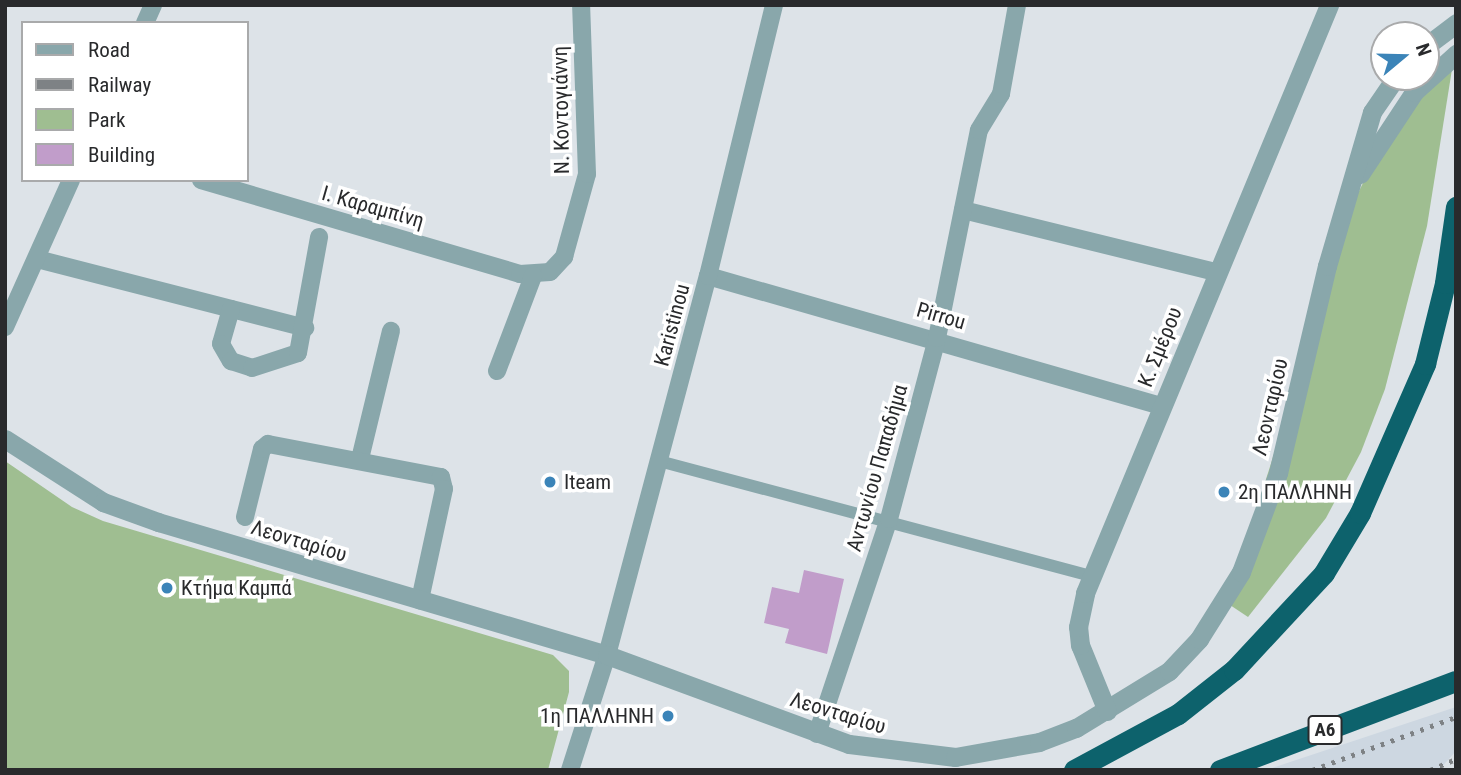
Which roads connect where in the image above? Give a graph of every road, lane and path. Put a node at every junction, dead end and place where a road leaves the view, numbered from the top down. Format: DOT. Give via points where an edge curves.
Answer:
graph roads {
  1 [pos="153,5"];
  2 [pos="581,5"];
  3 [pos="774,5"];
  4 [pos="1017,5"];
  5 [pos="1329,5"];
  6 [pos="146,21"];
  7 [pos="1456,23"];
  8 [pos="1440,35"];
  9 [pos="1456,54"];
  10 [pos="1386,91"];
  11 [pos="70,182"];
  12 [pos="208,182"];
  13 [pos="1350,189"];
  14 [pos="1456,207"];
  15 [pos="963,210"];
  16 [pos="320,237"];
  17 [pos="37,259"];
  18 [pos="1215,272"];
  19 [pos="533,276"];
  20 [pos="708,276"];
  21 [pos="231,309"];
  22 [pos="5,327"];
  23 [pos="305,328"];
  24 [pos="391,331"];
  25 [pos="937,338"];
  26 [pos="497,371"];
  27 [pos="1160,406"];
  28 [pos="5,439"];
  29 [pos="360,459"];
  30 [pos="659,461"];
  31 [pos="246,517"];
  32 [pos="889,519"];
  33 [pos="1091,576"];
  34 [pos="420,600"];
  35 [pos="607,655"];
  36 [pos="1456,681"];
  37 [pos="1107,711"];
  38 [pos="817,734"];
  39 [pos="570,770"];
  40 [pos="1074,770"];
  41 [pos="1220,770"];
  1 -- 6 [label="street"];
  2 -- 19 [label="street, Ν. Koντογιάννη" via="587,174 564,257 554,269"];
  3 -- 20 [label="street, Karistinou"];
  4 -- 15 [label="street, Αντωνίου Παπαδήμα" via="1001,94 979,130"];
  5 -- 18 [label="street, Κ. Σμέρου"];
  7 -- 8 [label="street"];
  9 -- 13 [label="street, Λεονταρίου" via="1414,92"];
  10 -- 13 [label="street, Λεονταρίου" via="1372,112"];
  11 -- 17 [label="street"];
  12 -- 19 [label="street, Ι. Καραμπίνη"];
  13 -- 37 [label="street, Λεονταρίου" via="1278,473 1241,572 1199,639 1176,663 1141,692"];
  14 -- 40 [label="highway" via="1445,283 1425,364 1360,513 1324,573 1225,677 1178,714"];
  15 -- 18 [label="street"];
  15 -- 25 [label="street, Αντωνίου Παπαδήμα"];
  16 -- 23 [label="street"];
  17 -- 21 [label="street"];
  17 -- 22 [label="street"];
  18 -- 27 [label="street, Κ. Σμέρου"];
  19 -- 26 [label="street"];
  20 -- 25 [label="street, Pirrou"];
  20 -- 30 [label="street, Karistinou"];
  21 -- 23 [label="street"];
  21 -- 23 [label="street" via="221,344 231,361 252,368 298,353"];
  24 -- 29 [label="street"];
  25 -- 27 [label="street, Pirrou"];
  25 -- 32 [label="street, Αντωνίου Παπαδήμα"];
  27 -- 33 [label="street, Κ. Σμέρου"];
  28 -- 34 [label="street, Λεονταρίου" via="103,502"];
  29 -- 31 [label="street" via="268,444 262,449"];
  29 -- 34 [label="street" via="441,477 444,489"];
  30 -- 32 [label="street"];
  30 -- 35 [label="street, Karistinou"];
  32 -- 33 [label="street"];
  32 -- 38 [label="street, Αντωνίου Παπαδήμα"];
  33 -- 37 [label="street, Κ. Σμέρου" via="1078,627 1080,645"];
  34 -- 35 [label="street, Λεονταρίου"];
  35 -- 38 [label="street, Λεονταρίου"];
  35 -- 39 [label="street, Karistinou"];
  36 -- 41 [label="highway, Α6"];
  37 -- 38 [label="street, Λεονταρίου" via="1040,742 955,758 883,751"];
}
